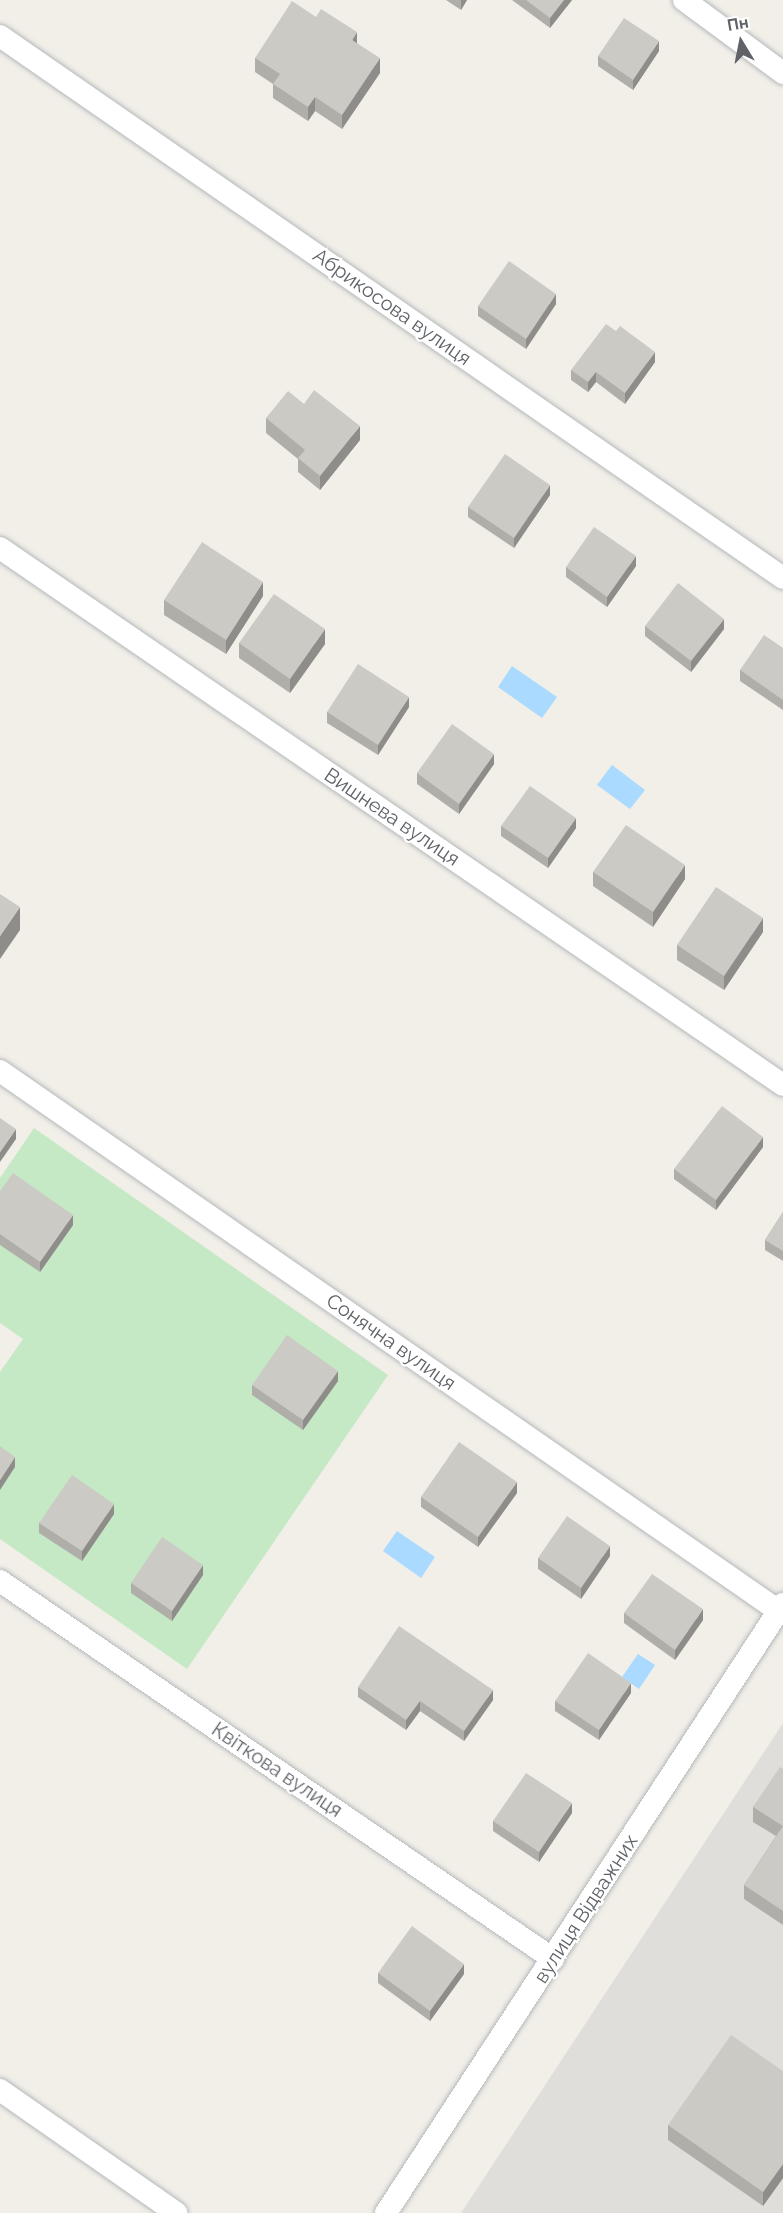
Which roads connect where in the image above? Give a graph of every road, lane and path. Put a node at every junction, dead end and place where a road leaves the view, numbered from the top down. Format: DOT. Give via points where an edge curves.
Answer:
graph roads {
  1 [pos="684,0"];
  2 [pos="0,36"];
  3 [pos="783,74"];
  4 [pos="0,548"];
  5 [pos="783,578"];
  6 [pos="0,1071"];
  7 [pos="783,1085"];
  8 [pos="0,1581"];
  9 [pos="781,1610"];
  10 [pos="554,1959"];
  11 [pos="0,2090"];
  12 [pos="176,2213"];
  13 [pos="386,2213"];
  1 -- 3 [label="street"];
  2 -- 5 [label="street, Абрикосова вулиця"];
  4 -- 7 [label="street, Вишнева вулиця"];
  6 -- 9 [label="street, Сонячна вулиця"];
  8 -- 10 [label="street, Квіткова вулиця"];
  9 -- 10 [label="street, вулиця Відважних"];
  10 -- 13 [label="street, вулиця Відважних"];
  11 -- 12 [label="street"];
}
